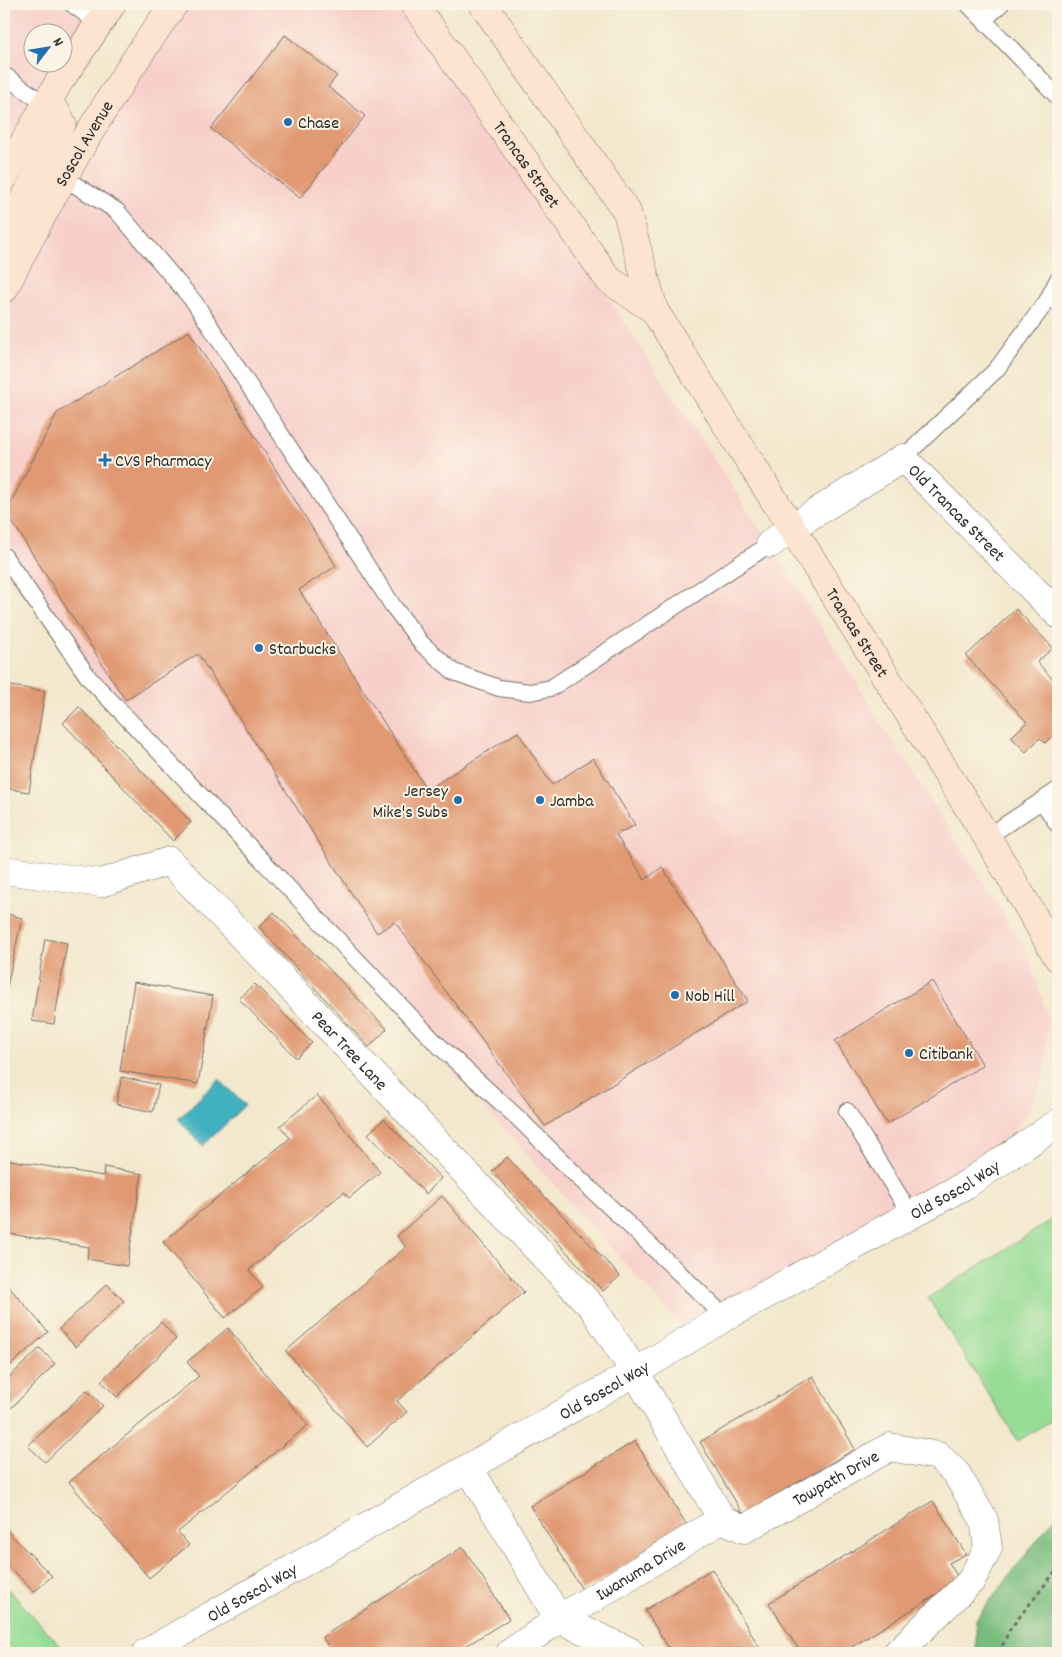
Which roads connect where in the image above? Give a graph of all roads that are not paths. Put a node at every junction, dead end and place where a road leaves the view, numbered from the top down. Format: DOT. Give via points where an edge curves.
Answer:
graph roads {
  1 [pos="72,4"];
  2 [pos="174,4"];
  3 [pos="190,4"];
  4 [pos="483,4"];
  5 [pos="968,4"];
  6 [pos="1001,4"];
  7 [pos="416,6"];
  8 [pos="105,14"];
  9 [pos="984,20"];
  10 [pos="158,27"];
  11 [pos="4,75"];
  12 [pos="1058,97"];
  13 [pos="46,104"];
  14 [pos="4,177"];
  15 [pos="64,178"];
  16 [pos="4,237"];
  17 [pos="1058,279"];
  18 [pos="4,289"];
  19 [pos="654,310"];
  20 [pos="903,458"];
  21 [pos="781,536"];
  22 [pos="4,556"];
  23 [pos="1058,614"];
  24 [pos="1058,790"];
  25 [pos="1042,800"];
  26 [pos="1058,825"];
  27 [pos="988,837"];
  28 [pos="4,870"];
  29 [pos="1057,954"];
  30 [pos="847,1111"];
  31 [pos="1058,1123"];
  32 [pos="911,1215"];
  33 [pos="725,1317"];
  34 [pos="635,1372"];
  35 [pos="469,1468"];
  36 [pos="722,1519"];
  37 [pos="558,1619"];
  38 [pos="146,1653"];
  39 [pos="510,1653"];
  40 [pos="630,1653"];
  41 [pos="897,1653"];
  1 -- 8 [label="lane"];
  2 -- 10 [label="main road, Soscol Avenue"];
  3 -- 10 [label="main road"];
  4 -- 19 [label="main road, Trancas Street" via="627,212"];
  5 -- 9 [label="lane"];
  6 -- 9 [label="lane"];
  7 -- 19 [label="main road, Trancas Street" via="609,280"];
  8 -- 13 [label="main road"];
  9 -- 12 [label="lane"];
  10 -- 15 [label="main road, Soscol Avenue" via="128,70"];
  11 -- 13 [label="lane"];
  13 -- 14 [label="main road"];
  13 -- 16 [label="main road" via="62,123"];
  15 -- 18 [label="main road, Soscol Avenue"];
  15 -- 21 [label="lane" via="117,211 194,303 393,606 422,644 454,672 499,688 530,692 551,688"];
  17 -- 20 [label="lane" via="1047,302 996,370"];
  19 -- 21 [label="main road, Trancas Street"];
  20 -- 21 [label="street, Old Trancas Street"];
  20 -- 23 [label="street, Old Trancas Street"];
  21 -- 27 [label="main road, Trancas Street"];
  22 -- 33 [label="lane" via="89,678 109,700 434,1042"];
  24 -- 25 [label="lane"];
  25 -- 26 [label="lane"];
  25 -- 27 [label="lane"];
  27 -- 29 [label="main road, Trancas Street"];
  28 -- 34 [label="street, Pear Tree Lane" via="101,883 169,862 593,1308"];
  30 -- 32 [label="lane"];
  31 -- 32 [label="street, Old Soscol Way" via="967,1184"];
  32 -- 33 [label="street, Old Soscol Way"];
  33 -- 34 [label="street, Old Soscol Way"];
  34 -- 35 [label="street, Old Soscol Way"];
  34 -- 36 [label="street"];
  35 -- 37 [label="street"];
  35 -- 38 [label="street, Old Soscol Way"];
  36 -- 37 [label="street, Iwanuma Drive"];
  36 -- 41 [label="street, Towpath Drive" via="744,1529 890,1447 938,1456 956,1473 984,1520 988,1548 971,1581"];
  37 -- 39 [label="street, Iwanuma Drive"];
  37 -- 40 [label="street"];
}
